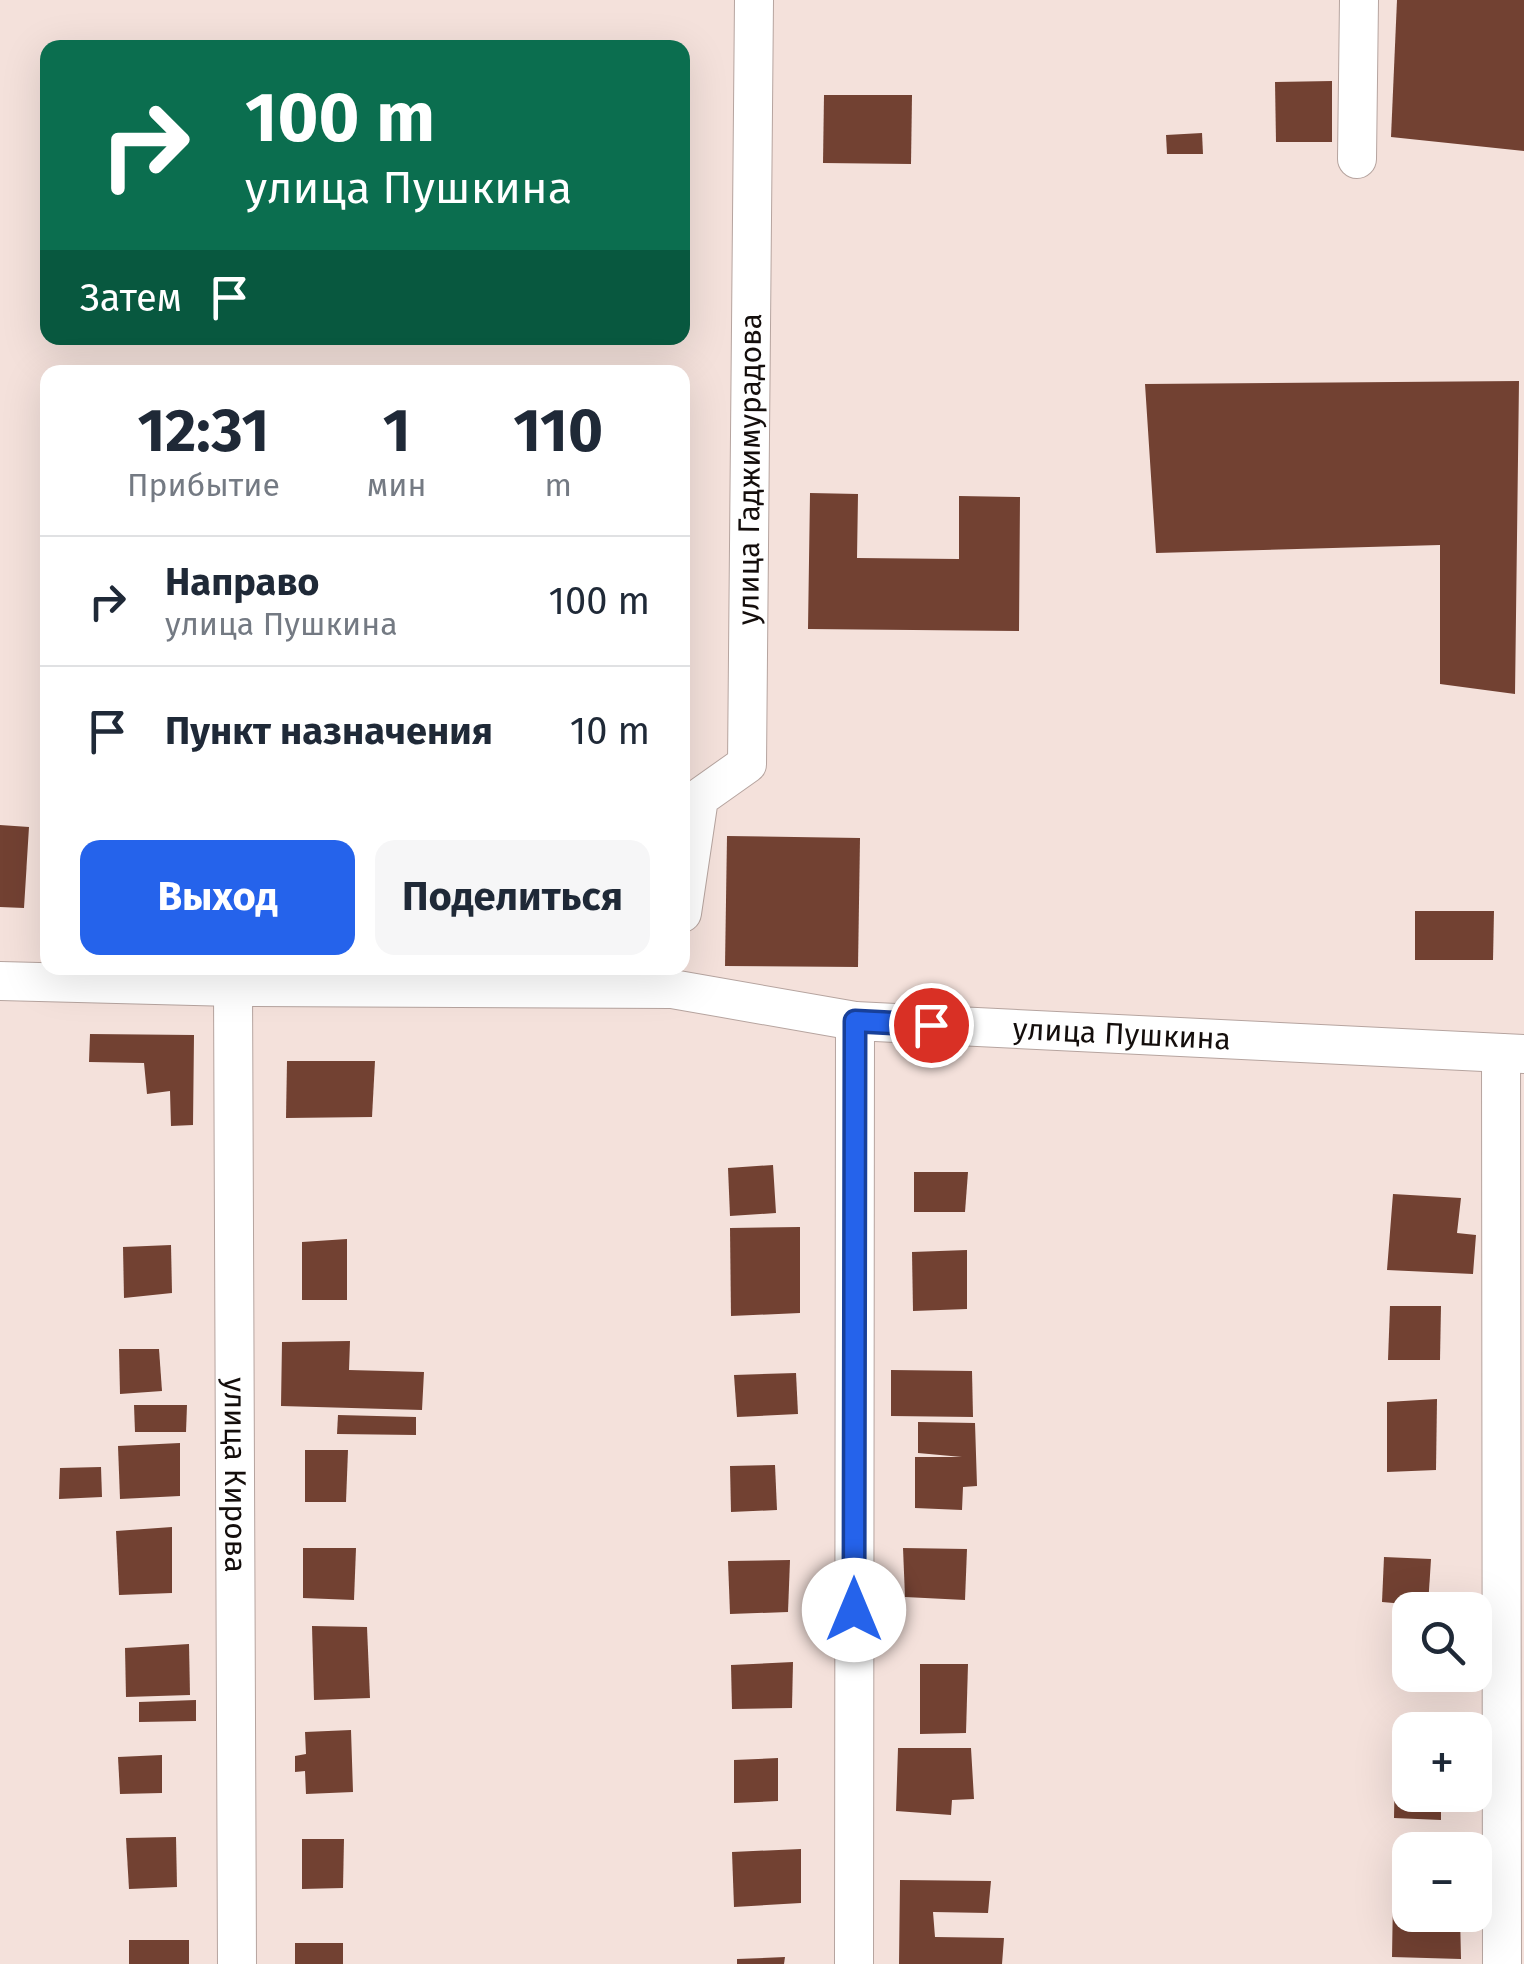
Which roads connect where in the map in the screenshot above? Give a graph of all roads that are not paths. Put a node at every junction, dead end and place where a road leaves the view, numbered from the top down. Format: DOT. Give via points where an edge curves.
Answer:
graph roads {
  1 [pos="754,0"];
  2 [pos="1359,0"];
  3 [pos="1357,158"];
  4 [pos="690,859"];
  5 [pos="673,978"];
  6 [pos="0,980"];
  7 [pos="233,987"];
  8 [pos="855,1021"];
  9 [pos="1512,1053"];
  10 [pos="237,1964"];
  11 [pos="854,1964"];
  12 [pos="1502,1964"];
  1 -- 4 [label="street, улица Гаджимурадова" via="747,764 699,798"];
  2 -- 3 [label="street"];
  5 -- 7 [label="street, улица Пушкина"];
  5 -- 8 [label="street, улица Пушкина"];
  6 -- 7 [label="street, улица Пушкина"];
  7 -- 10 [label="street, улица Кирова"];
  8 -- 9 [label="street, улица Пушкина"];
  8 -- 11 [label="street"];
  9 -- 12 [label="street"];
}
